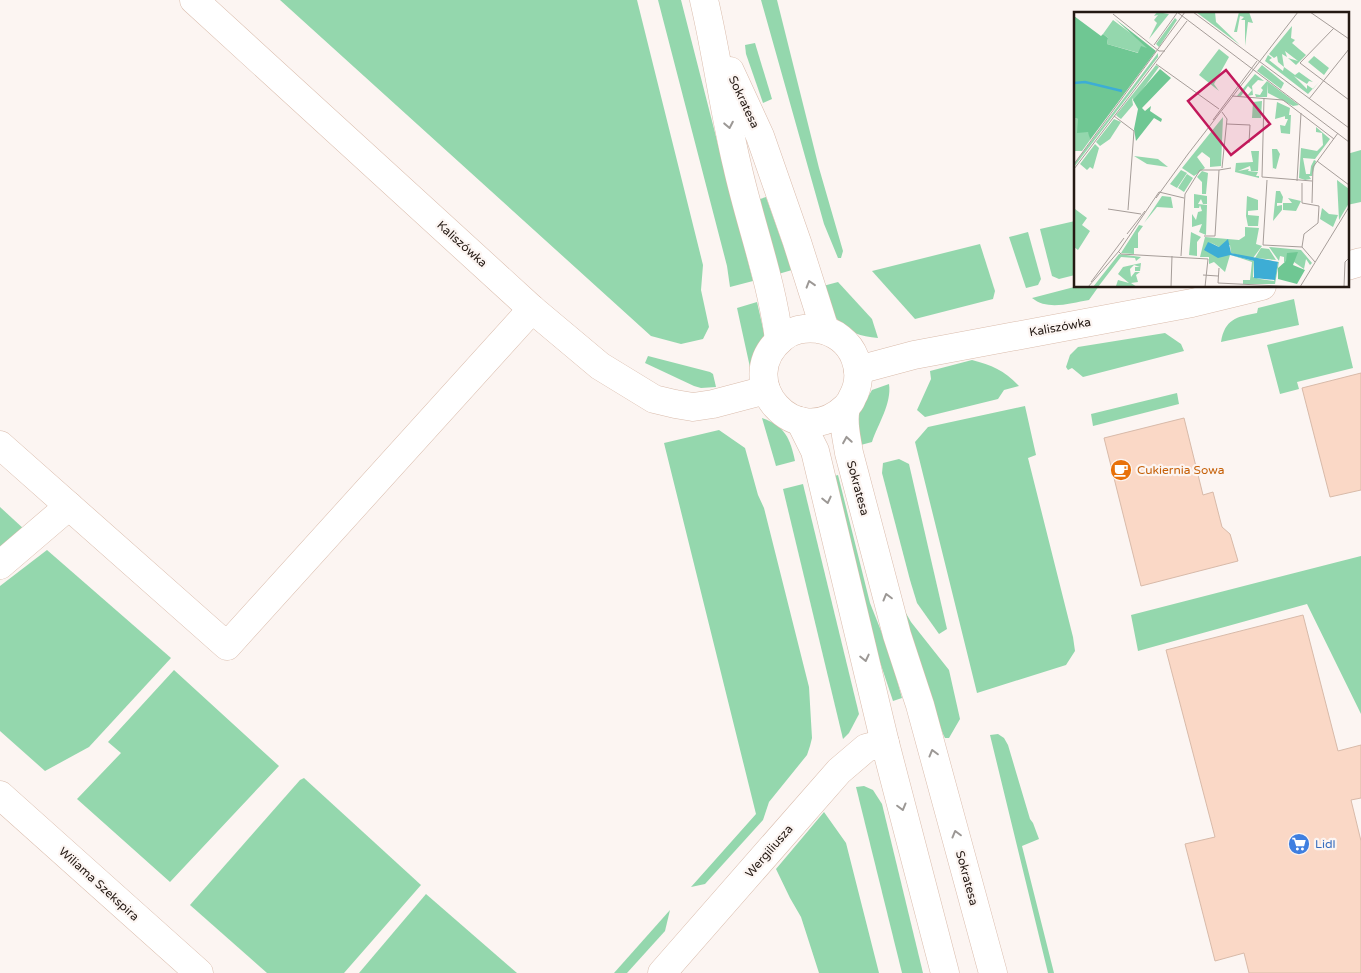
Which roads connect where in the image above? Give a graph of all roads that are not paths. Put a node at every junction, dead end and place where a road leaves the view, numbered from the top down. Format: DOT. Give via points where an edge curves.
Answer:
graph roads {
  1 [pos="194,0"];
  2 [pos="707,13"];
  3 [pos="1361,262"];
  4 [pos="1348,266"];
  5 [pos="1254,288"];
  6 [pos="532,309"];
  7 [pos="825,330"];
  8 [pos="780,340"];
  9 [pos="858,370"];
  10 [pos="766,390"];
  11 [pos="846,408"];
  12 [pos="800,422"];
  13 [pos="0,445"];
  14 [pos="69,506"];
  15 [pos="0,565"];
  16 [pos="885,743"];
  17 [pos="0,795"];
  18 [pos="199,973"];
  19 [pos="662,973"];
  20 [pos="945,973"];
  21 [pos="993,973"];
  1 -- 6 [label="street, Kaliszówka"];
  7 -- 2 [label="street, Sokratesa, one-way" via="760,136"];
  2 -- 8 [label="street, Sokratesa, one-way" via="737,166"];
  3 -- 4 [label="street"];
  5 -- 9 [label="street, Kaliszówka" via="1192,303 914,355"];
  6 -- 10 [label="street, Kaliszówka" via="600,366 654,399 693,406"];
  6 -- 14 [label="street" via="227,646"];
  7 -- 8 [label="street" via="801,329"];
  7 -- 9 [label="street" via="846,344"];
  8 -- 10 [label="street" via="765,364"];
  9 -- 11 [label="street, Sokratesa" via="858,382"];
  10 -- 12 [label="street" via="777,409"];
  11 -- 12 [label="street" via="820,422"];
  21 -- 11 [label="street, Sokratesa, one-way" via="854,472 844,425"];
  12 -- 16 [label="street, one-way" via="815,451"];
  13 -- 14 [label="street"];
  14 -- 15 [label="street"];
  16 -- 19 [label="street, Wergiliusza" via="866,748 839,771"];
  16 -- 20 [label="street, one-way"];
  17 -- 18 [label="street, Wiliama Szekspira"];
}
